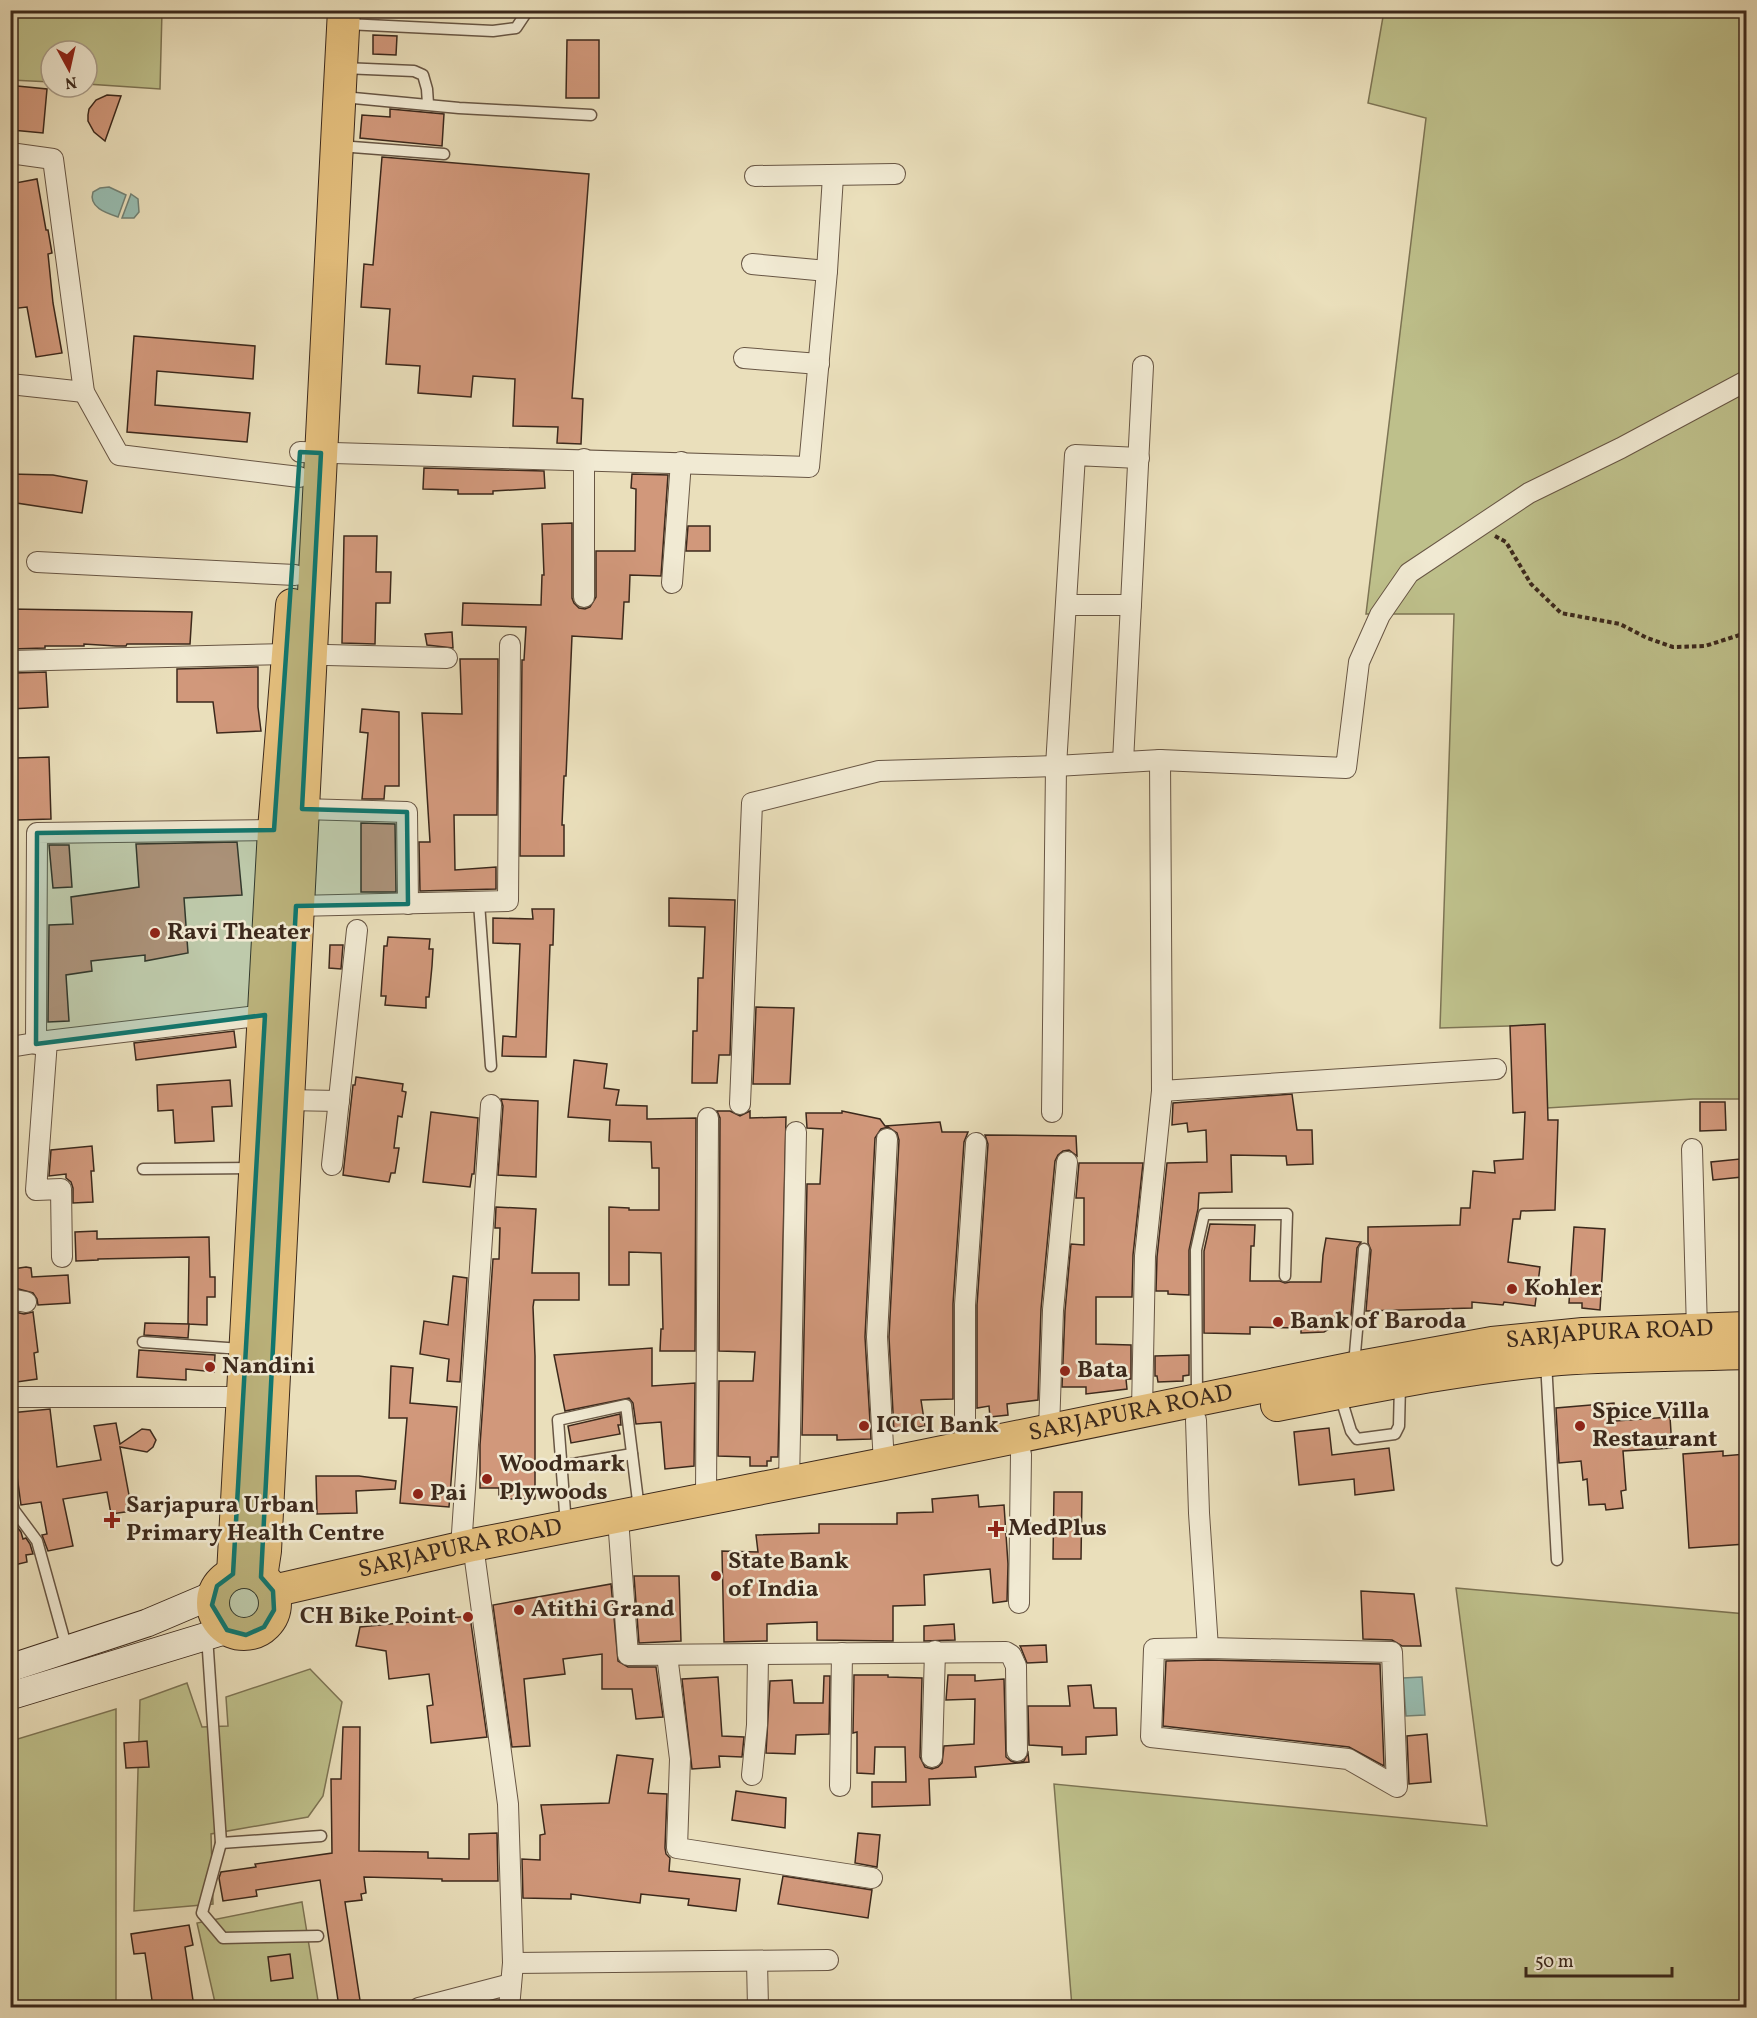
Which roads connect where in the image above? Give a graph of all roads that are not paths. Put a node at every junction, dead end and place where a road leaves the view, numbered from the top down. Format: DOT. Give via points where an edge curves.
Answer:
graph roads {
  1 [pos="528,10"];
  2 [pos="337,15"];
  3 [pos="340,82"];
  4 [pos="428,104"];
  5 [pos="591,115"];
  6 [pos="337,146"];
  7 [pos="10,153"];
  8 [pos="444,154"];
  9 [pos="895,174"];
  10 [pos="755,176"];
  11 [pos="833,176"];
  12 [pos="752,264"];
  13 [pos="827,271"];
  14 [pos="744,358"];
  15 [pos="819,364"];
  16 [pos="1143,366"];
  17 [pos="1746,381"];
  18 [pos="10,384"];
  19 [pos="84,392"];
  20 [pos="1138,458"];
  21 [pos="584,459"];
  22 [pos="307,460"];
  23 [pos="681,462"];
  24 [pos="37,562"];
  25 [pos="295,575"];
  26 [pos="672,583"];
  27 [pos="584,597"];
  28 [pos="1066,605"];
  29 [pos="1131,605"];
  30 [pos="510,645"];
  31 [pos="298,654"];
  32 [pos="447,658"];
  33 [pos="10,661"];
  34 [pos="1160,760"];
  35 [pos="1123,762"];
  36 [pos="1056,766"];
  37 [pos="302,810"];
  38 [pos="274,830"];
  39 [pos="478,903"];
  40 [pos="408,904"];
  41 [pos="296,906"];
  42 [pos="357,930"];
  43 [pos="281,967"];
  44 [pos="265,1015"];
  45 [pos="41,1042"];
  46 [pos="10,1047"];
  47 [pos="491,1066"];
  48 [pos="1496,1069"];
  49 [pos="1162,1091"];
  50 [pos="285,1100"];
  51 [pos="339,1101"];
  52 [pos="740,1104"];
  53 [pos="491,1105"];
  54 [pos="1052,1113"];
  55 [pos="708,1118"];
  56 [pos="796,1132"];
  57 [pos="887,1139"];
  58 [pos="976,1143"];
  59 [pos="1692,1149"];
  60 [pos="1067,1162"];
  61 [pos="332,1165"];
  62 [pos="256,1168"];
  63 [pos="143,1169"];
  64 [pos="1364,1249"];
  65 [pos="62,1257"];
  66 [pos="1285,1276"];
  67 [pos="1746,1328"];
  68 [pos="1697,1330"];
  69 [pos="143,1342"];
  70 [pos="245,1349"];
  71 [pos="1746,1353"];
  72 [pos="1493,1355"];
  73 [pos="1546,1361"];
  74 [pos="1342,1377"];
  75 [pos="1400,1381"];
  76 [pos="10,1397"];
  77 [pos="243,1397"];
  78 [pos="1196,1410"];
  79 [pos="1148,1417"];
  80 [pos="1049,1430"];
  81 [pos="965,1447"];
  82 [pos="632,1454"];
  83 [pos="1021,1454"];
  84 [pos="884,1464"];
  85 [pos="561,1466"];
  86 [pos="810,1484"];
  87 [pos="10,1494"];
  88 [pos="706,1499"];
  89 [pos="643,1520"];
  90 [pos="566,1527"];
  91 [pos="470,1551"];
  92 [pos="1557,1560"];
  93 [pos="251,1590"];
  94 [pos="1019,1603"];
  95 [pos="217,1633"];
  96 [pos="1208,1648"];
  97 [pos="67,1649"];
  98 [pos="934,1652"];
  99 [pos="842,1653"];
  100 [pos="758,1654"];
  101 [pos="668,1655"];
  102 [pos="10,1668"];
  103 [pos="13,1690"];
  104 [pos="1017,1751"];
  105 [pos="932,1757"];
  106 [pos="752,1775"];
  107 [pos="840,1786"];
  108 [pos="321,1836"];
  109 [pos="221,1843"];
  110 [pos="872,1878"];
  111 [pos="318,1936"];
  112 [pos="828,1960"];
  113 [pos="758,1961"];
  114 [pos="513,1963"];
  115 [pos="511,1984"];
  116 [pos="419,2007"];
  117 [pos="509,2007"];
  118 [pos="758,2007"];
  1 -- 2 [label="lane" via="516,28 493,31"];
  2 -- 3 [label="main road"];
  2 -- 22 [label="main road"];
  3 -- 4 [label="lane"];
  3 -- 4 [label="lane" via="414,71 423,75"];
  3 -- 6 [label="main road"];
  4 -- 5 [label="lane"];
  6 -- 8 [label="lane"];
  6 -- 22 [label="main road"];
  7 -- 19 [label="street" via="53,159"];
  9 -- 11 [label="street"];
  10 -- 11 [label="street"];
  11 -- 13 [label="street"];
  12 -- 13 [label="street"];
  13 -- 15 [label="street"];
  14 -- 15 [label="street"];
  15 -- 23 [label="street" via="809,466"];
  16 -- 20 [label="street"];
  17 -- 34 [label="street" via="1529,493 1409,573 1380,615 1359,662 1347,768"];
  18 -- 19 [label="street"];
  19 -- 22 [label="street" via="119,455"];
  20 -- 28 [label="street" via="1075,455"];
  20 -- 29 [label="street"];
  21 -- 22 [label="street"];
  21 -- 23 [label="street"];
  21 -- 27 [label="street"];
  22 -- 25 [label="main road"];
  22 -- 31 [label="main road"];
  23 -- 26 [label="street"];
  24 -- 25 [label="street"];
  25 -- 31 [label="main road"];
  28 -- 29 [label="street"];
  28 -- 36 [label="street"];
  29 -- 35 [label="street"];
  30 -- 39 [label="street" via="508,902"];
  31 -- 32 [label="street"];
  31 -- 33 [label="street"];
  31 -- 37 [label="main road"];
  31 -- 38 [label="main road"];
  34 -- 35 [label="street"];
  34 -- 49 [label="street"];
  35 -- 36 [label="street"];
  36 -- 52 [label="street" via="879,771 752,803"];
  36 -- 54 [label="street"];
  37 -- 40 [label="street" via="407,812"];
  37 -- 41 [label="main road"];
  38 -- 43 [label="main road"];
  38 -- 45 [label="street" via="37,833"];
  39 -- 40 [label="street"];
  39 -- 47 [label="lane"];
  40 -- 41 [label="street"];
  41 -- 43 [label="main road"];
  42 -- 51 [label="street"];
  43 -- 44 [label="main road"];
  43 -- 50 [label="main road"];
  44 -- 45 [label="street"];
  44 -- 62 [label="main road"];
  45 -- 46 [label="street"];
  45 -- 65 [label="street" via="36,1190 61,1189"];
  48 -- 49 [label="street"];
  49 -- 79 [label="street" via="1146,1256"];
  50 -- 51 [label="street"];
  50 -- 93 [label="main road" via="265,1551"];
  51 -- 61 [label="street"];
  53 -- 91 [label="street"];
  55 -- 88 [label="street"];
  56 -- 86 [label="street"];
  57 -- 84 [label="street" via="877,1337"];
  58 -- 81 [label="street" via="965,1305"];
  59 -- 68 [label="street"];
  60 -- 80 [label="street" via="1053,1310"];
  62 -- 63 [label="lane"];
  62 -- 70 [label="main road"];
  64 -- 74 [label="lane"];
  66 -- 78 [label="lane" via="1287,1214 1204,1214 1196,1250"];
  67 -- 68 [label="main road, SARJAPURA ROAD"];
  68 -- 72 [label="main road, SARJAPURA ROAD" via="1583,1334"];
  69 -- 70 [label="lane"];
  70 -- 77 [label="main road"];
  71 -- 73 [label="main road, SARJAPURA ROAD"];
  72 -- 73 [label="main road, SARJAPURA ROAD"];
  72 -- 74 [label="main road, SARJAPURA ROAD"];
  72 -- 75 [label="main road, SARJAPURA ROAD"];
  73 -- 92 [label="lane"];
  74 -- 75 [label="main road, SARJAPURA ROAD"];
  74 -- 75 [label="lane" via="1351,1431 1358,1439 1395,1434 1399,1426"];
  74 -- 78 [label="main road, SARJAPURA ROAD"];
  76 -- 77 [label="street"];
  77 -- 93 [label="main road"];
  78 -- 79 [label="main road, SARJAPURA ROAD"];
  78 -- 96 [label="street"];
  79 -- 80 [label="main road, SARJAPURA ROAD"];
  79 -- 83 [label="main road, SARJAPURA ROAD"];
  80 -- 81 [label="main road, SARJAPURA ROAD"];
  81 -- 84 [label="main road, SARJAPURA ROAD"];
  82 -- 85 [label="lane"];
  82 -- 85 [label="lane" via="626,1405 558,1420"];
  82 -- 89 [label="lane"];
  83 -- 86 [label="main road, SARJAPURA ROAD"];
  83 -- 94 [label="street"];
  84 -- 86 [label="main road, SARJAPURA ROAD"];
  85 -- 90 [label="lane"];
  86 -- 88 [label="main road, SARJAPURA ROAD"];
  86 -- 89 [label="main road, SARJAPURA ROAD"];
  87 -- 97 [label="lane" via="14,1510 37,1541"];
  88 -- 89 [label="main road, SARJAPURA ROAD"];
  89 -- 90 [label="main road, SARJAPURA ROAD"];
  89 -- 91 [label="main road, SARJAPURA ROAD"];
  89 -- 101 [label="street" via="628,1655"];
  90 -- 91 [label="main road, SARJAPURA ROAD"];
  91 -- 93 [label="main road, SARJAPURA ROAD"];
  91 -- 114 [label="street" via="508,1804"];
  93 -- 95 [label="main road" via="212,1605"];
  93 -- 95 [label="main road" via="271,1619 246,1635"];
  93 -- 97 [label="main road, SARJAPURA ROAD"];
  95 -- 103 [label="main road"];
  95 -- 109 [label="lane"];
  96 -- 96 [label="street" via="1392,1652 1397,1787 1348,1759 1151,1737 1154,1649"];
  97 -- 102 [label="main road, SARJAPURA ROAD"];
  98 -- 99 [label="street"];
  98 -- 104 [label="street" via="1000,1651 1011,1655 1016,1666"];
  98 -- 105 [label="street"];
  99 -- 100 [label="street"];
  99 -- 107 [label="street"];
  100 -- 101 [label="street"];
  100 -- 106 [label="street"];
  101 -- 110 [label="street" via="680,1759 677,1848"];
  108 -- 109 [label="lane"];
  109 -- 111 [label="lane" via="202,1913 223,1938"];
  112 -- 113 [label="street"];
  113 -- 114 [label="street"];
  113 -- 118 [label="street"];
  114 -- 115 [label="street"];
  115 -- 116 [label="street"];
  115 -- 117 [label="street"];
}
